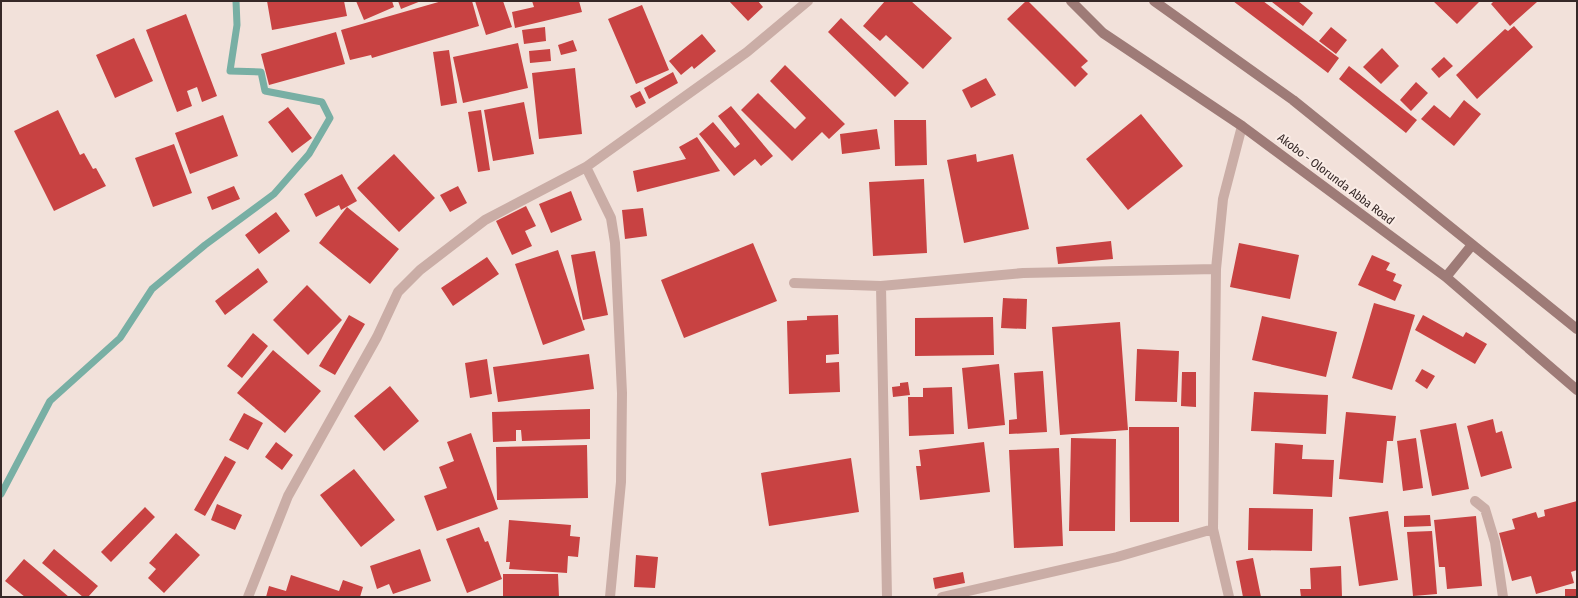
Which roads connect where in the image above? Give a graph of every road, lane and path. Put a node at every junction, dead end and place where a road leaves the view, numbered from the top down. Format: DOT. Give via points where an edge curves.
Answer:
graph roads {
  1 [pos="808,1"];
  2 [pos="1071,1"];
  3 [pos="1154,1"];
  4 [pos="1242,126"];
  5 [pos="586,167"];
  6 [pos="1472,245"];
  7 [pos="1216,269"];
  8 [pos="1446,277"];
  9 [pos="794,284"];
  10 [pos="881,286"];
  11 [pos="1577,329"];
  12 [pos="1577,390"];
  13 [pos="1475,501"];
  14 [pos="1213,529"];
  15 [pos="248,597"];
  16 [pos="610,597"];
  17 [pos="887,597"];
  18 [pos="942,597"];
  19 [pos="1229,597"];
  20 [pos="1503,597"];
  1 -- 5 [label="street" via="747,52"];
  2 -- 4 [label="main road, Akobo - Olorunda Abba Road" via="1103,33"];
  3 -- 6 [label="main road" via="1292,100"];
  4 -- 7 [label="street" via="1223,199"];
  4 -- 8 [label="main road, Akobo - Olorunda Abba Road"];
  5 -- 15 [label="street" via="485,220 420,270 398,292 377,337 288,496"];
  5 -- 16 [label="street" via="611,218 615,243 622,393 621,482"];
  6 -- 8 [label="main road"];
  6 -- 11 [label="main road"];
  7 -- 10 [label="street" via="1023,273"];
  7 -- 14 [label="street"];
  8 -- 12 [label="main road, Akobo - Olorunda Abba Road"];
  9 -- 10 [label="street"];
  10 -- 17 [label="street"];
  13 -- 20 [label="street" via="1485,509 1495,542"];
  14 -- 18 [label="street" via="1117,557"];
  14 -- 19 [label="street"];
}
